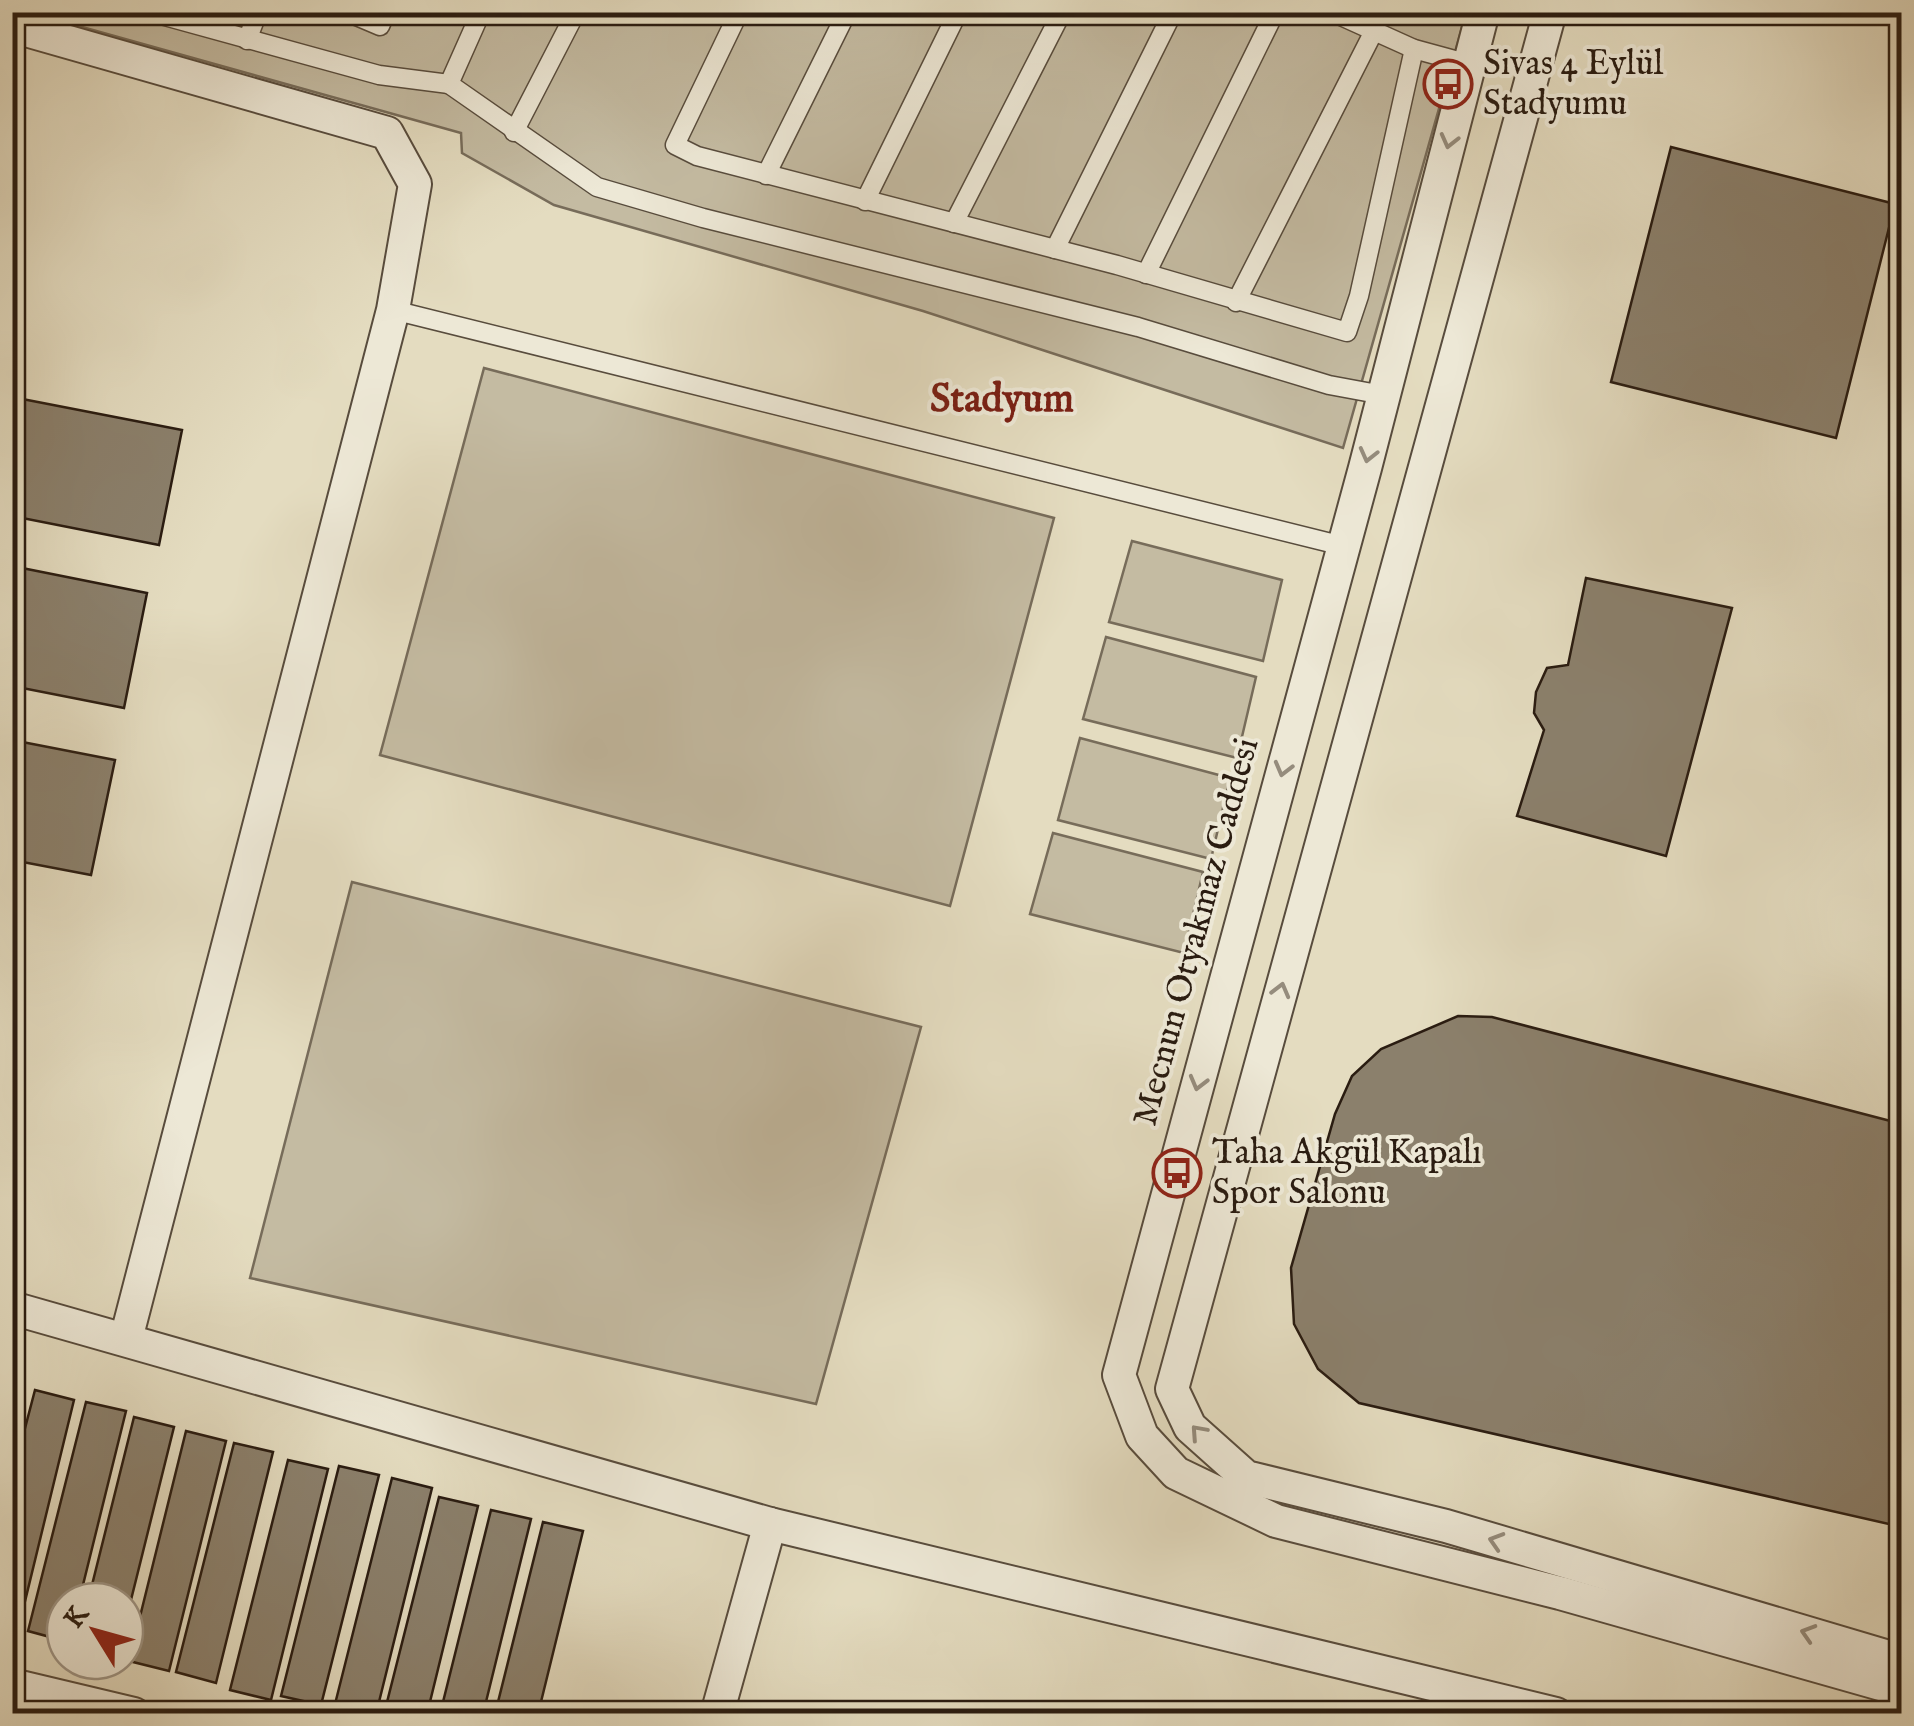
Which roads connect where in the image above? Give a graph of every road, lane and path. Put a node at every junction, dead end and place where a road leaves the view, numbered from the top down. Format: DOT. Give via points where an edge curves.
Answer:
graph roads {
  1 [pos="150,12"];
  2 [pos="258,12"];
  3 [pos="347,12"];
  4 [pos="386,12"];
  5 [pos="481,12"];
  6 [pos="576,12"];
  7 [pos="739,12"];
  8 [pos="847,12"];
  9 [pos="958,12"];
  10 [pos="1062,12"];
  11 [pos="1173,12"];
  12 [pos="1275,12"];
  13 [pos="1332,12"];
  14 [pos="1482,12"];
  15 [pos="1550,12"];
  16 [pos="12,26"];
  17 [pos="1374,32"];
  18 [pos="247,40"];
  19 [pos="1414,49"];
  20 [pos="1469,64"];
  21 [pos="449,84"];
  22 [pos="514,132"];
  23 [pos="766,174"];
  24 [pos="864,200"];
  25 [pos="954,224"];
  26 [pos="1054,249"];
  27 [pos="1146,274"];
  28 [pos="1236,302"];
  29 [pos="393,310"];
  30 [pos="1384,395"];
  31 [pos="1344,546"];
  32 [pos="12,1308"];
  33 [pos="126,1339"];
  34 [pos="770,1524"];
  35 [pos="1902,1661"];
  36 [pos="12,1685"];
  37 [pos="1902,1690"];
  38 [pos="134,1714"];
  39 [pos="717,1714"];
  40 [pos="1556,1714"];
  1 -- 18 [label="lane"];
  2 -- 18 [label="lane"];
  3 -- 4 [label="lane" via="380,26"];
  5 -- 21 [label="lane"];
  6 -- 22 [label="lane"];
  7 -- 23 [label="lane" via="675,145"];
  8 -- 23 [label="lane"];
  9 -- 24 [label="lane"];
  10 -- 25 [label="lane"];
  11 -- 26 [label="lane"];
  12 -- 27 [label="lane"];
  13 -- 17 [label="lane"];
  14 -- 20 [label="street, Mecnun Otyakmaz Caddesi"];
  35 -- 15 [label="street, one-way" via="1446,1526 1246,1478 1190,1427 1172,1389"];
  16 -- 29 [label="street" via="387,132 415,184"];
  17 -- 19 [label="lane"];
  17 -- 28 [label="lane"];
  18 -- 21 [label="lane" via="379,75"];
  19 -- 20 [label="lane"];
  19 -- 28 [label="lane" via="1347,332"];
  20 -- 30 [label="street, Mecnun Otyakmaz Caddesi, one-way"];
  21 -- 22 [label="lane"];
  22 -- 30 [label="lane" via="597,187"];
  23 -- 24 [label="lane"];
  24 -- 25 [label="lane"];
  25 -- 26 [label="lane"];
  26 -- 27 [label="lane"];
  27 -- 28 [label="lane"];
  29 -- 31 [label="lane"];
  29 -- 33 [label="street"];
  30 -- 31 [label="street, Mecnun Otyakmaz Caddesi, one-way"];
  31 -- 37 [label="street, Mecnun Otyakmaz Caddesi, one-way" via="1119,1375 1142,1436 1176,1473 1276,1521"];
  32 -- 33 [label="street"];
  33 -- 34 [label="street"];
  34 -- 39 [label="street"];
  34 -- 40 [label="street"];
  36 -- 38 [label="street"];
}
